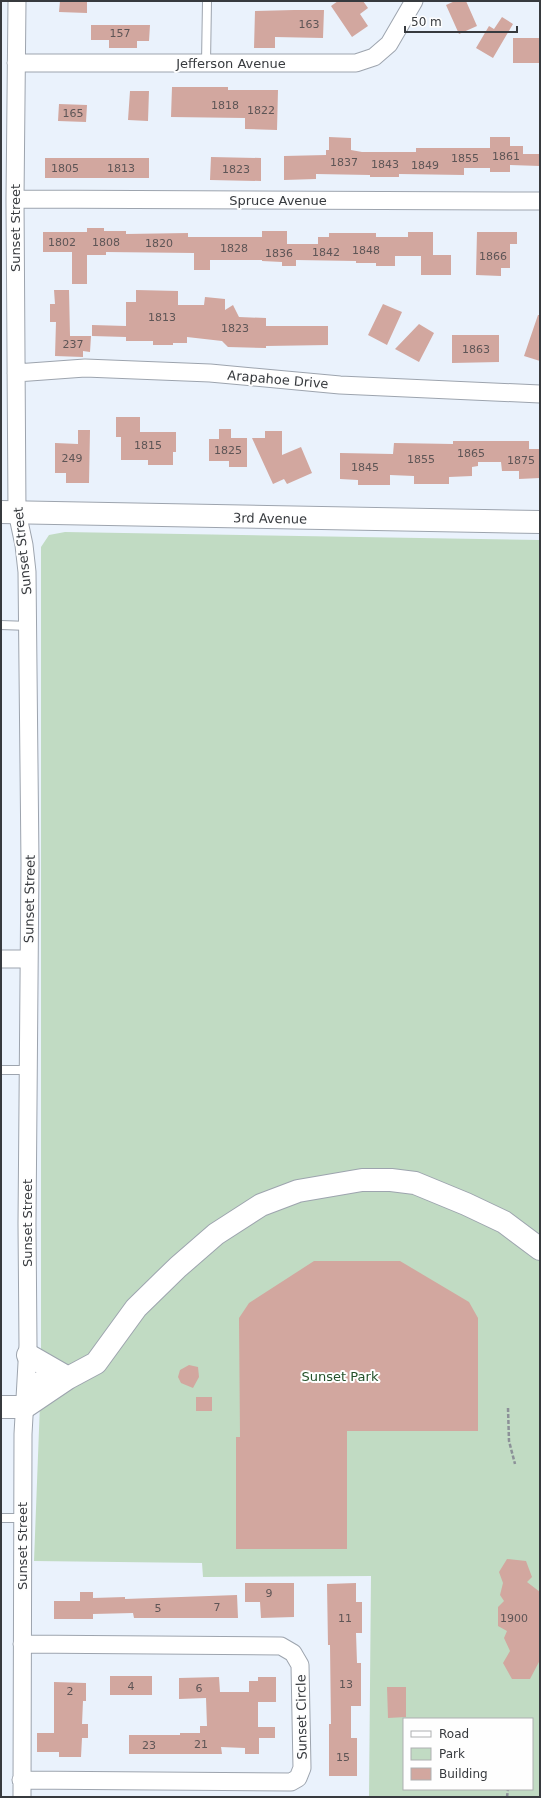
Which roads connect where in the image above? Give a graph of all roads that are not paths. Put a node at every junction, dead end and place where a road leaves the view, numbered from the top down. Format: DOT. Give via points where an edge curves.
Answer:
graph roads {
  1 [pos="17,1"];
  2 [pos="207,1"];
  3 [pos="414,1"];
  4 [pos="16,63"];
  5 [pos="206,63"];
  6 [pos="8,151"];
  7 [pos="15,199"];
  8 [pos="540,201"];
  9 [pos="8,295"];
  10 [pos="16,373"];
  11 [pos="540,394"];
  12 [pos="9,512"];
  13 [pos="540,522"];
  14 [pos="1,625"];
  15 [pos="29,626"];
  16 [pos="1,959"];
  17 [pos="28,959"];
  18 [pos="1,1070"];
  19 [pos="28,1070"];
  20 [pos="540,1249"];
  21 [pos="28,1355"];
  22 [pos="68,1378"];
  23 [pos="1,1407"];
  24 [pos="26,1407"];
  25 [pos="1,1518"];
  26 [pos="22,1518"];
  27 [pos="22,1644"];
  28 [pos="22,1780"];
  29 [pos="22,1797"];
  1 -- 4 [label="street, Sunset Street"];
  2 -- 5 [label="lane"];
  3 -- 5 [label="street, Jefferson Avenue" via="389,44 374,57 356,63"];
  4 -- 5 [label="street, Jefferson Avenue"];
  4 -- 6 [label="street, Sunset Street"];
  6 -- 7 [label="street, Sunset Street"];
  7 -- 8 [label="street, Spruce Avenue"];
  7 -- 9 [label="street, Sunset Street"];
  9 -- 10 [label="street, Sunset Street"];
  10 -- 11 [label="street, Arapahoe Drive" via="85,368 216,373 340,385"];
  10 -- 12 [label="street, Sunset Street"];
  12 -- 13 [label="street, 3rd Avenue"];
  12 -- 15 [label="street, Sunset Street" via="24,544"];
  14 -- 15 [label="lane"];
  15 -- 17 [label="street, Sunset Street"];
  16 -- 17 [label="street"];
  17 -- 19 [label="street, Sunset Street"];
  18 -- 19 [label="lane"];
  19 -- 21 [label="street, Sunset Street"];
  20 -- 22 [label="street" via="504,1222 415,1183 362,1180 298,1191 261,1205 216,1234 136,1308 96,1364"];
  21 -- 22 [label="street"];
  21 -- 24 [label="street, Sunset Street"];
  22 -- 24 [label="street"];
  23 -- 24 [label="street"];
  24 -- 26 [label="street, Sunset Street" via="23,1434"];
  25 -- 26 [label="lane"];
  26 -- 27 [label="street, Sunset Street"];
  27 -- 28 [label="street, Sunset Street"];
  27 -- 28 [label="street, Sunset Circle" via="281,1646 293,1653 300,1665 302,1768 298,1778 291,1782"];
  28 -- 29 [label="street, Sunset Street"];
}
